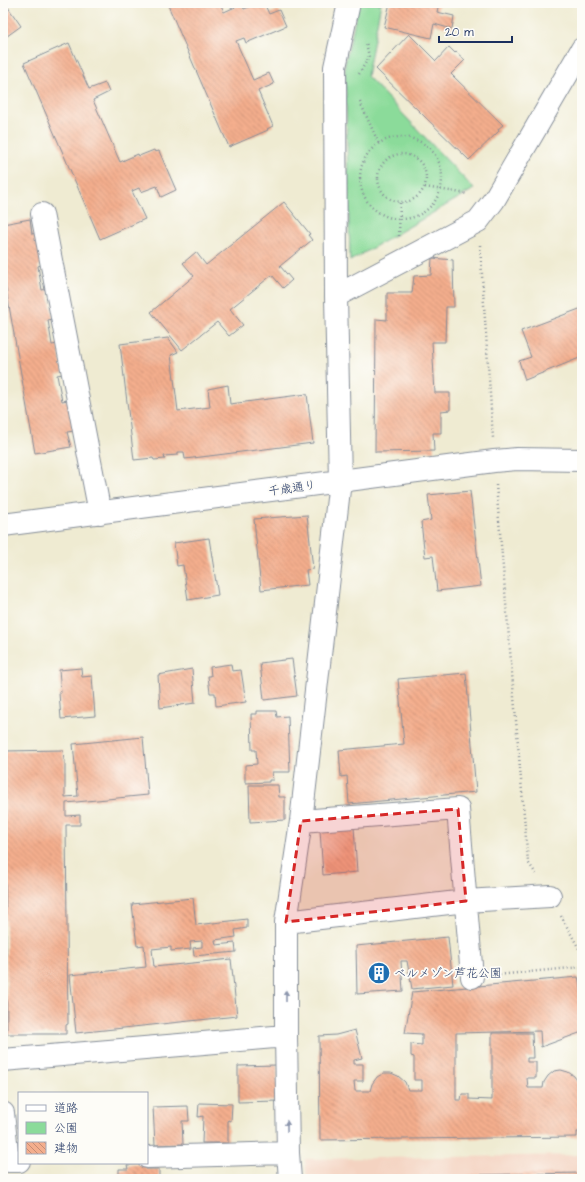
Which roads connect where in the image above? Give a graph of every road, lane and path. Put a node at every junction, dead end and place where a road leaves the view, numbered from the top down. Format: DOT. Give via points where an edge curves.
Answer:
graph roads {
  1 [pos="349,3"];
  2 [pos="365,35"];
  3 [pos="582,49"];
  4 [pos="358,76"];
  5 [pos="359,98"];
  6 [pos="379,144"];
  7 [pos="425,187"];
  8 [pos="440,189"];
  9 [pos="494,200"];
  10 [pos="400,202"];
  11 [pos="42,214"];
  12 [pos="399,219"];
  13 [pos="478,221"];
  14 [pos="398,264"];
  15 [pos="336,296"];
  16 [pos="582,460"];
  17 [pos="494,461"];
  18 [pos="340,481"];
  19 [pos="100,513"];
  20 [pos="3,526"];
  21 [pos="301,821"];
  22 [pos="550,896"];
  23 [pos="466,901"];
  24 [pos="286,922"];
  25 [pos="582,954"];
  26 [pos="582,967"];
  27 [pos="472,977"];
  28 [pos="286,1036"];
  29 [pos="3,1060"];
  30 [pos="3,1113"];
  31 [pos="288,1153"];
  32 [pos="148,1157"];
  33 [pos="18,1161"];
  34 [pos="290,1179"];
  1 -- 15 [label="street" via="335,67"];
  2 -- 4 [label="path" via="369,57"];
  3 -- 9 [label="street"];
  5 -- 6 [label="path"];
  6 -- 8 [label="path" via="399,137 413,139 425,145 440,167"];
  6 -- 12 [label="path" via="365,157 360,170 360,183 371,208 383,216"];
  7 -- 8 [label="path"];
  7 -- 10 [label="path" via="415,199"];
  7 -- 10 [label="path" via="426,171 417,158 401,154 386,159 378,173 380,189 391,200"];
  8 -- 9 [label="path"];
  8 -- 12 [label="path" via="432,205 422,214 409,219"];
  9 -- 13 [label="street"];
  10 -- 12 [label="path"];
  11 -- 19 [label="street"];
  12 -- 14 [label="path"];
  13 -- 14 [label="street"];
  13 -- 17 [label="path"];
  14 -- 15 [label="street"];
  15 -- 18 [label="street"];
  16 -- 17 [label="street, 千歳通り"];
  17 -- 18 [label="street, 千歳通り"];
  17 -- 22 [label="path" via="528,862"];
  18 -- 19 [label="street, 千歳通り"];
  18 -- 21 [label="street"];
  19 -- 20 [label="street, 千歳通り"];
  21 -- 23 [label="street" via="458,809"];
  21 -- 24 [label="street"];
  22 -- 23 [label="street"];
  22 -- 25 [label="path"];
  23 -- 24 [label="street"];
  23 -- 27 [label="street"];
  28 -- 24 [label="street, one-way"];
  26 -- 27 [label="path"];
  28 -- 29 [label="street"];
  31 -- 28 [label="street, one-way"];
  30 -- 33 [label="street" via="8,1161"];
  31 -- 32 [label="street"];
  31 -- 34 [label="street"];
}
